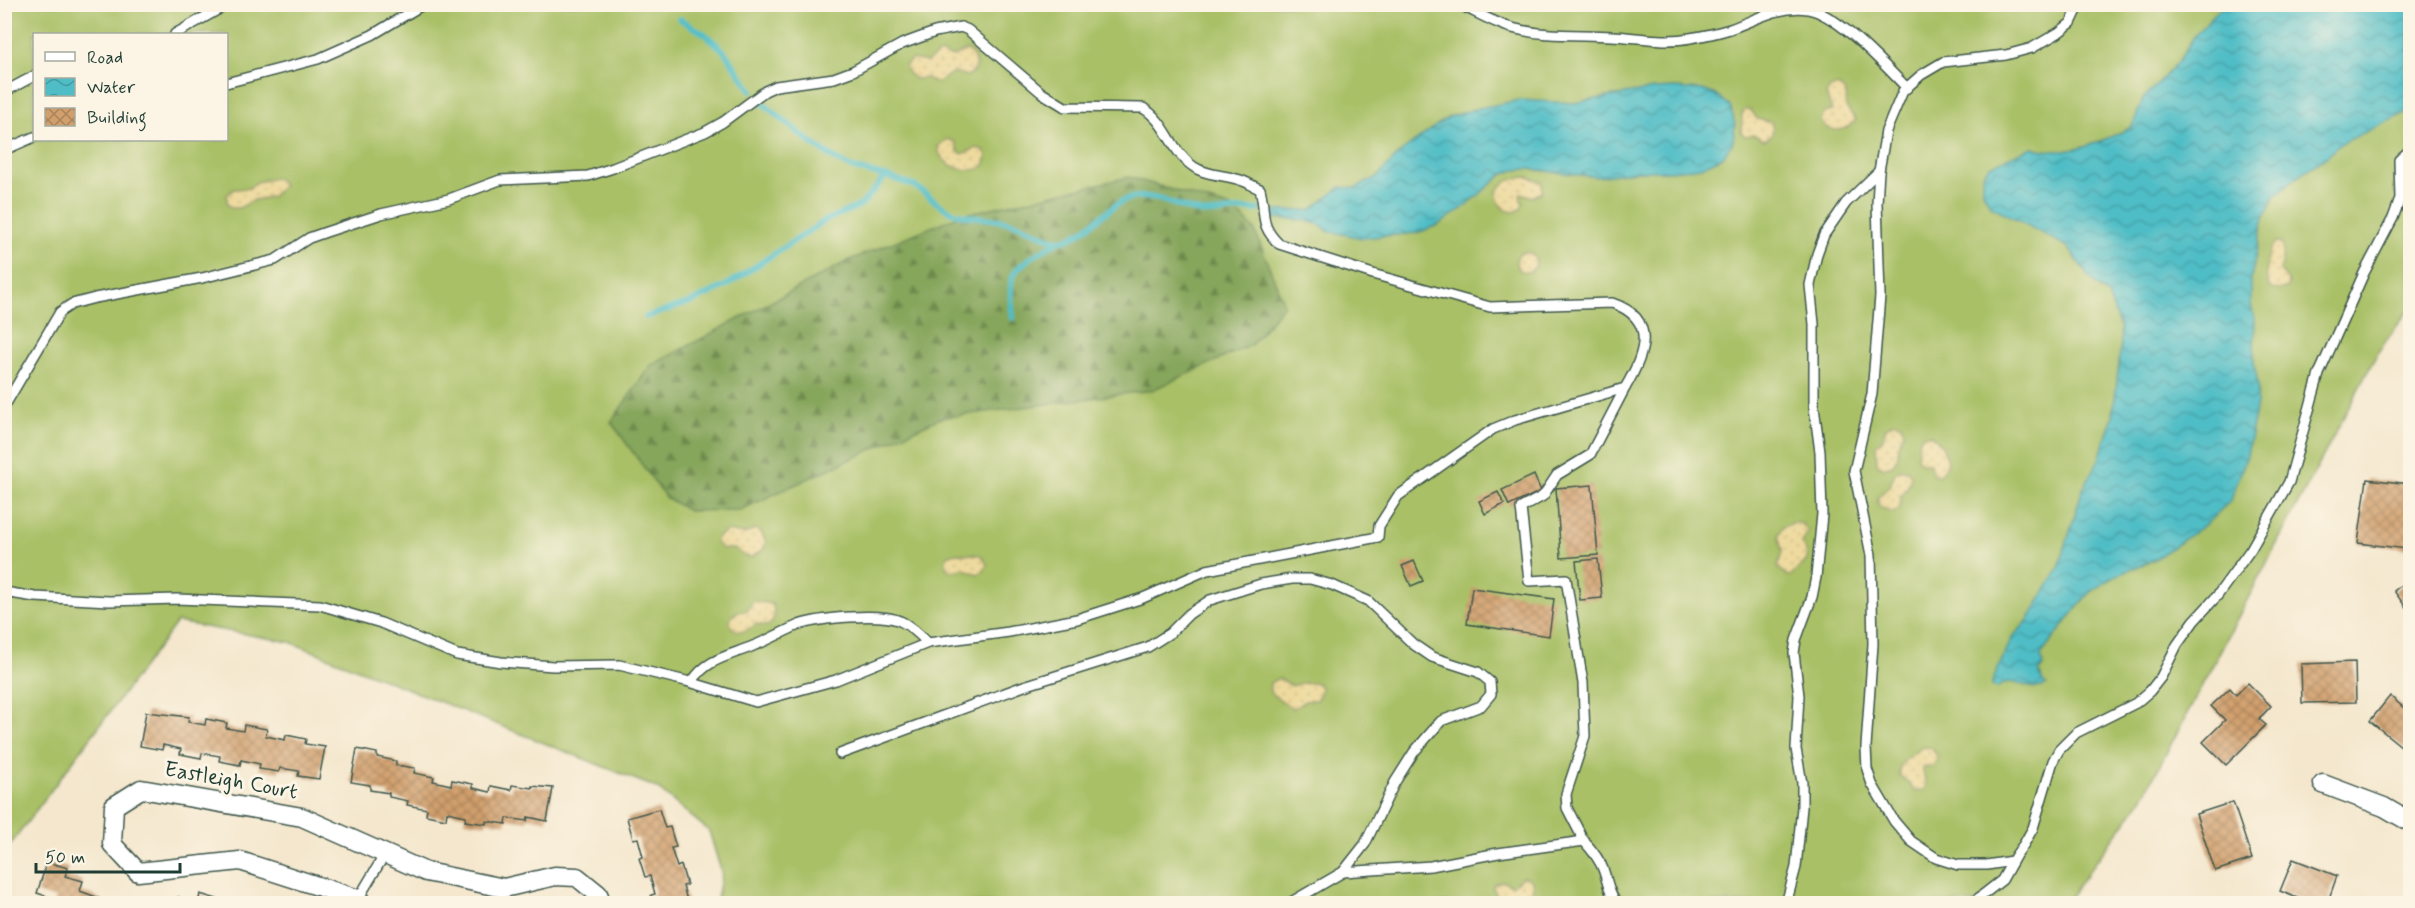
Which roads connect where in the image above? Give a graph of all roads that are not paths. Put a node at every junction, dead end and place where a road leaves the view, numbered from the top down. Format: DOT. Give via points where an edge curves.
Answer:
graph roads {
  1 [pos="228,4"];
  2 [pos="424,4"];
  3 [pos="1458,4"];
  4 [pos="2080,4"];
  5 [pos="177,33"];
  6 [pos="33,77"];
  7 [pos="228,82"];
  8 [pos="1907,88"];
  9 [pos="4,92"];
  10 [pos="33,136"];
  11 [pos="4,150"];
  12 [pos="2410,150"];
  13 [pos="1879,171"];
  14 [pos="1625,388"];
  15 [pos="4,407"];
  16 [pos="4,592"];
  17 [pos="928,643"];
  18 [pos="692,682"];
  19 [pos="840,754"];
  20 [pos="2323,784"];
  21 [pos="2410,822"];
  22 [pos="1584,841"];
  23 [pos="385,855"];
  24 [pos="2012,861"];
  25 [pos="1343,872"];
  26 [pos="600,899"];
  27 [pos="360,901"];
  28 [pos="1288,903"];
  29 [pos="1617,903"];
  30 [pos="1786,903"];
  31 [pos="1971,903"];
  1 -- 5 [label="lane"];
  2 -- 7 [label="lane" via="372,35 318,59"];
  3 -- 8 [label="lane" via="1511,28 1543,35 1657,39 1687,39 1729,29 1786,8 1810,9 1834,21"];
  4 -- 8 [label="lane" via="2071,23 2032,48 1943,62"];
  6 -- 9 [label="lane"];
  8 -- 13 [label="lane" via="1886,131"];
  10 -- 11 [label="lane"];
  12 -- 24 [label="lane" via="2399,160 2400,199 2393,218 2330,345 2289,482 2268,522 2217,596 2194,621 2150,691 2136,703 2076,733 2059,750 2033,828"];
  13 -- 24 [label="lane" via="1880,296 1872,394 1854,471 1871,555 1873,644 1867,769 1894,821 1911,841 1936,858 1958,866"];
  13 -- 30 [label="lane" via="1846,203 1824,236 1810,285 1822,514 1812,597 1794,652 1798,696 1796,749 1802,807 1796,867"];
  14 -- 15 [label="lane" via="1639,365 1644,342 1638,321 1623,307 1612,303 1490,307 1279,244 1268,234 1263,221 1265,207 1260,189 1195,168 1151,113 1143,108 1065,107 961,27 902,44 834,78 776,86 705,132 588,176 500,180 449,199 381,214 309,238 275,260 72,304 60,312"];
  14 -- 17 [label="lane" via="1493,429 1398,496 1379,526 1378,537 1207,570 1143,598 1077,619"];
  14 -- 22 [label="lane" via="1590,455 1557,475 1543,496 1521,508 1529,581 1566,579 1583,683 1585,736 1566,794 1567,808"];
  16 -- 18 [label="lane" via="109,601 177,599 320,605 381,623 457,655 553,666 619,665"];
  17 -- 18 [label="lane" via="836,680 756,702"];
  17 -- 18 [label="lane" via="899,621 881,616 813,622 710,663"];
  19 -- 25 [label="lane" via="1024,686 1148,647 1210,600 1261,584 1310,579 1368,601 1432,657 1478,672 1490,682 1491,694 1481,706 1441,721 1414,752 1365,844"];
  20 -- 21 [label="street" via="2384,807"];
  22 -- 25 [label="lane" via="1431,866"];
  22 -- 29 [label="lane" via="1603,867 1610,895"];
  23 -- 26 [label="street, Eastleigh Court" via="426,872 504,888 555,876 577,877"];
  23 -- 27 [label="lane"];
  23 -- 27 [label="street, Eastleigh Court" via="291,815 141,789 114,806 112,844 138,872 240,861"];
  24 -- 31 [label="lane" via="2002,880"];
  25 -- 28 [label="lane"];
}
